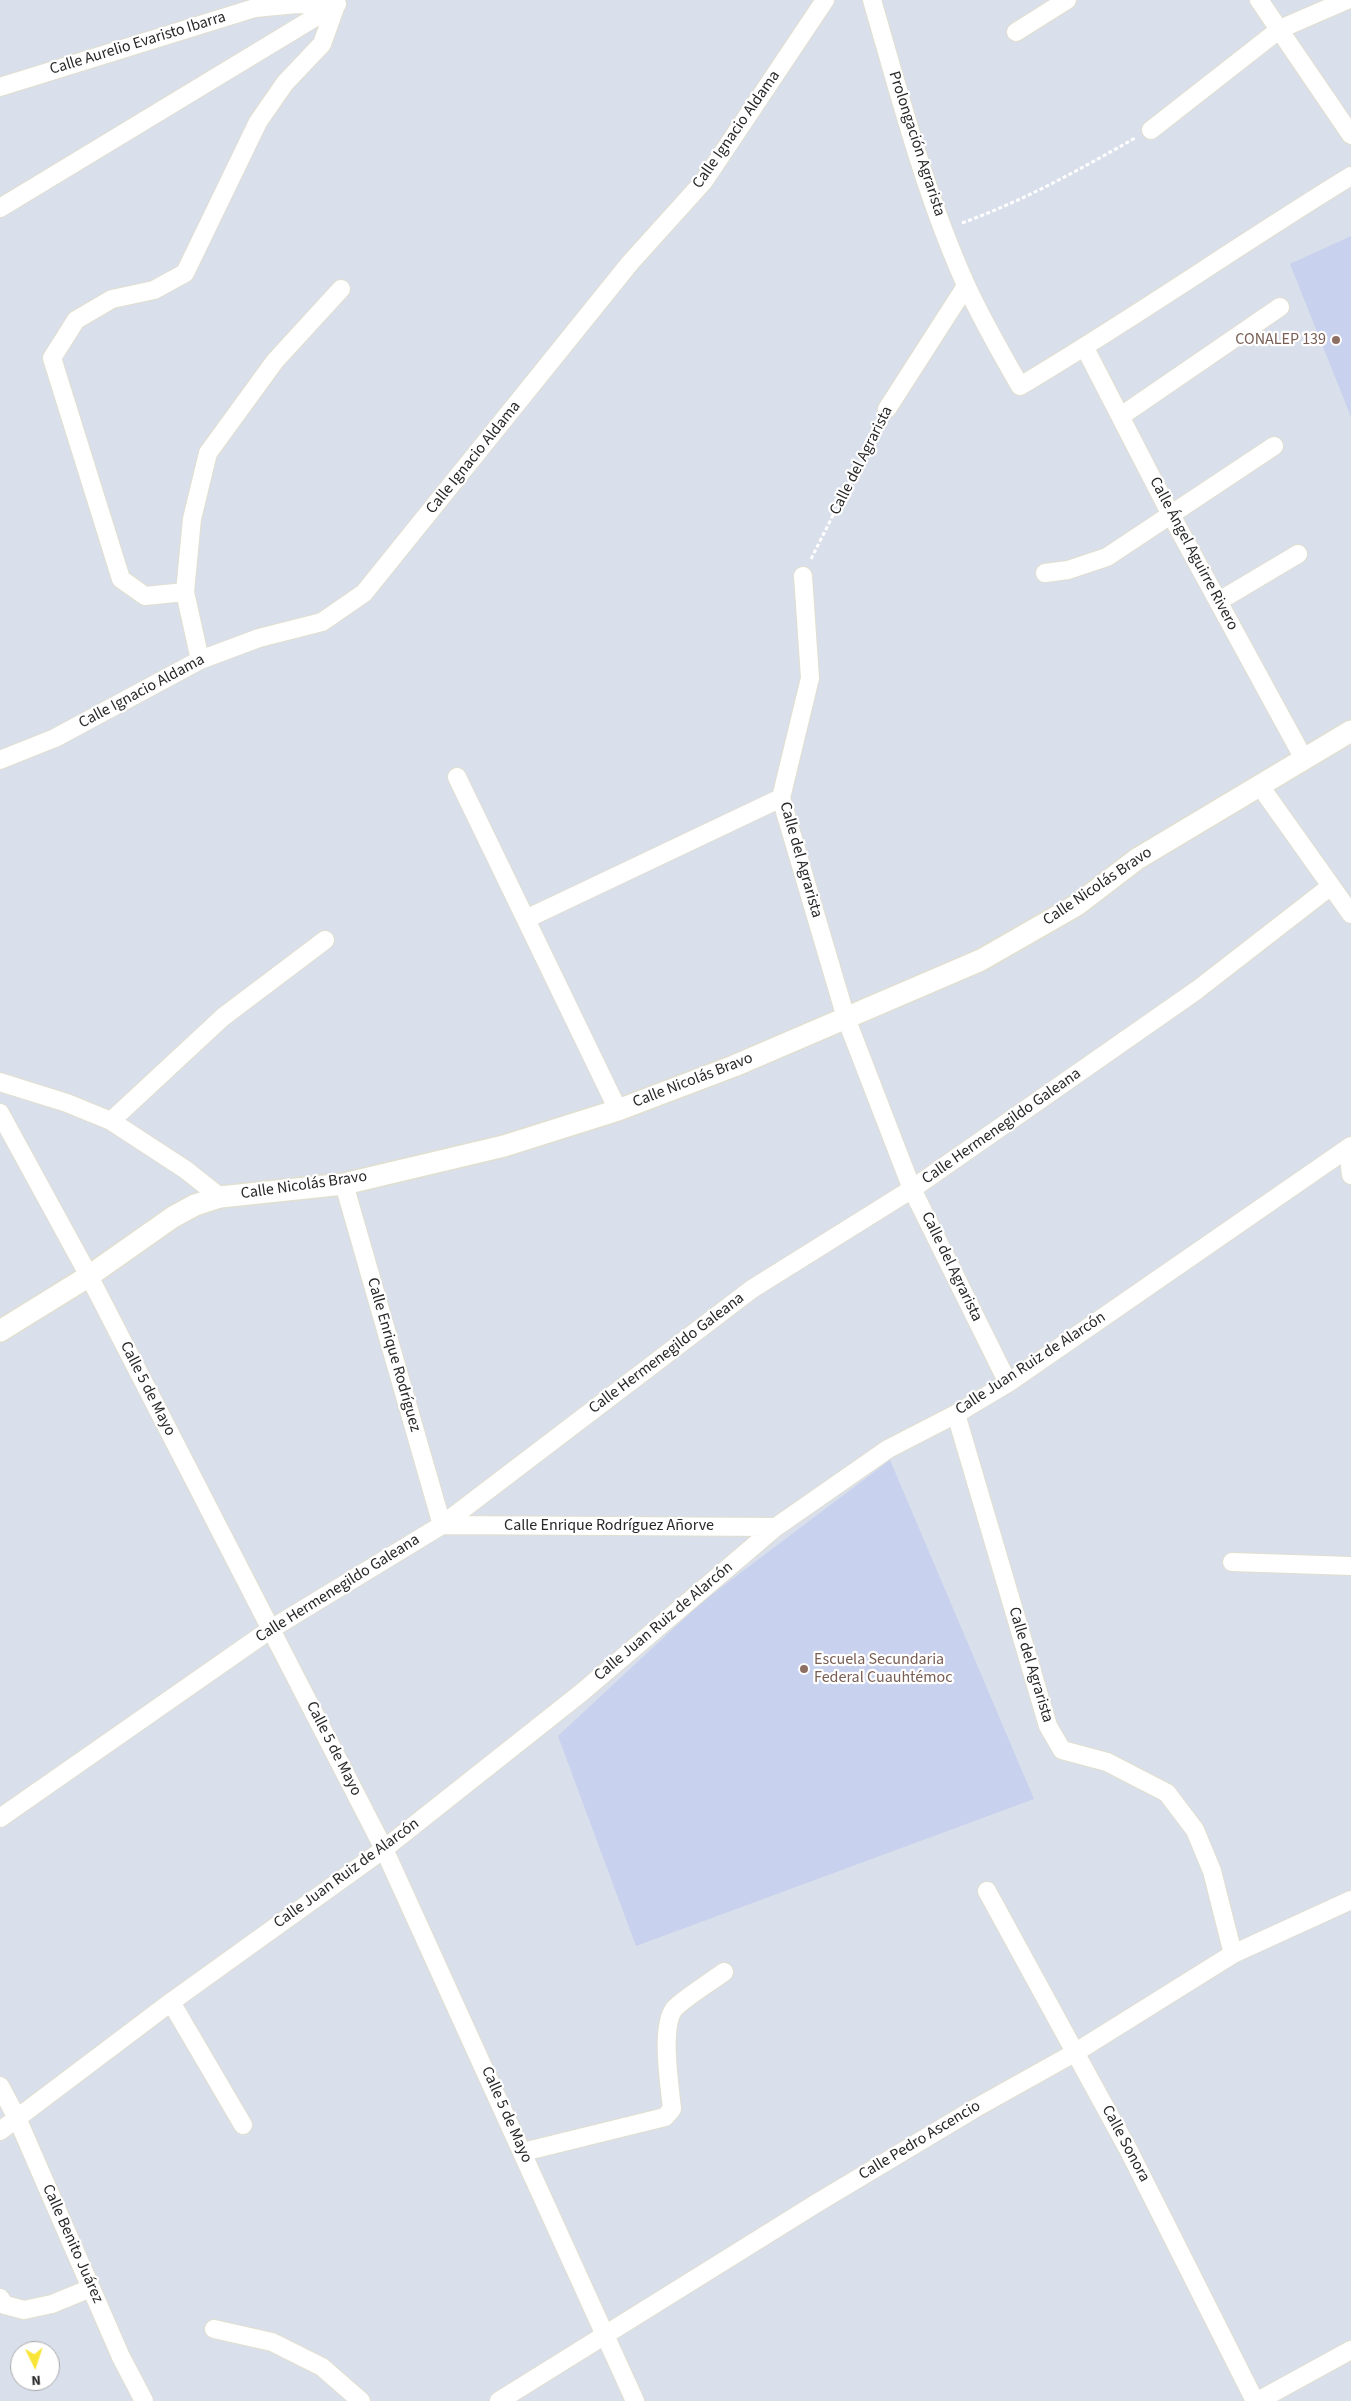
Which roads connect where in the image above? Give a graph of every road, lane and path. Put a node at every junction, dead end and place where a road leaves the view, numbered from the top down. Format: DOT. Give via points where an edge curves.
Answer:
graph roads {
  1 [pos="826,0"];
  2 [pos="872,0"];
  3 [pos="1067,0"];
  4 [pos="1259,0"];
  5 [pos="1347,0"];
  6 [pos="340,3"];
  7 [pos="1280,29"];
  8 [pos="1016,32"];
  9 [pos="0,87"];
  10 [pos="1151,130"];
  11 [pos="1351,135"];
  12 [pos="1351,176"];
  13 [pos="0,208"];
  14 [pos="944,230"];
  15 [pos="966,286"];
  16 [pos="341,289"];
  17 [pos="1280,306"];
  18 [pos="1085,348"];
  19 [pos="887,409"];
  20 [pos="1121,416"];
  21 [pos="1274,446"];
  22 [pos="1172,515"];
  23 [pos="1298,554"];
  24 [pos="1045,573"];
  25 [pos="803,576"];
  26 [pos="185,592"];
  27 [pos="1218,602"];
  28 [pos="200,660"];
  29 [pos="1351,731"];
  30 [pos="0,760"];
  31 [pos="1304,760"];
  32 [pos="457,777"];
  33 [pos="1260,786"];
  34 [pos="781,798"];
  35 [pos="1331,886"];
  36 [pos="1351,914"];
  37 [pos="526,919"];
  38 [pos="325,940"];
  39 [pos="846,1018"];
  40 [pos="0,1082"];
  41 [pos="618,1110"];
  42 [pos="0,1113"];
  43 [pos="111,1122"];
  44 [pos="1350,1147"];
  45 [pos="1351,1174"];
  46 [pos="344,1184"];
  47 [pos="912,1189"];
  48 [pos="220,1197"];
  49 [pos="89,1276"];
  50 [pos="0,1331"];
  51 [pos="1008,1383"];
  52 [pos="956,1414"];
  53 [pos="442,1525"];
  54 [pos="776,1528"];
  55 [pos="1232,1562"];
  56 [pos="1351,1566"];
  57 [pos="271,1629"];
  58 [pos="0,1818"];
  59 [pos="384,1849"];
  60 [pos="987,1891"];
  61 [pos="1351,1900"];
  62 [pos="1233,1954"];
  63 [pos="724,1972"];
  64 [pos="171,2002"];
  65 [pos="1076,2052"];
  66 [pos="0,2086"];
  67 [pos="17,2118"];
  68 [pos="243,2125"];
  69 [pos="0,2131"];
  70 [pos="524,2152"];
  71 [pos="91,2288"];
  72 [pos="0,2298"];
  73 [pos="214,2329"];
  74 [pos="603,2336"];
  75 [pos="1351,2350"];
  76 [pos="144,2401"];
  77 [pos="361,2401"];
  78 [pos="499,2401"];
  79 [pos="635,2401"];
  80 [pos="1256,2401"];
  1 -- 28 [label="street, Calle Ignacio Aldama" via="704,181 630,263 364,593 322,622 259,638"];
  2 -- 14 [label="street, Prolongación Agrarista" via="914,146"];
  3 -- 8 [label="street"];
  4 -- 7 [label="street"];
  5 -- 7 [label="street"];
  6 -- 9 [label="street, Calle Aurelio Evaristo Ibarra" via="255,8"];
  6 -- 13 [label="street"];
  6 -- 26 [label="street" via="322,44 285,83 258,122 185,273 154,290 112,299 76,320 52,358 121,578 146,596"];
  7 -- 10 [label="street"];
  7 -- 11 [label="street"];
  10 -- 14 [label="path" via="1046,188"];
  12 -- 18 [label="street" via="1262,230"];
  14 -- 15 [label="street, Prolongación Agrarista"];
  15 -- 18 [label="street, Prolongación Agrarista" via="1020,386"];
  15 -- 19 [label="street, Calle del Agrarista"];
  16 -- 26 [label="street" via="275,360 208,453 192,519"];
  17 -- 20 [label="street"];
  18 -- 20 [label="street, Calle Ángel Aguirre Rivero"];
  19 -- 25 [label="path, Calle del Agrarista"];
  20 -- 22 [label="street, Calle Ángel Aguirre Rivero"];
  21 -- 22 [label="street"];
  22 -- 24 [label="street" via="1107,558"];
  22 -- 27 [label="street, Calle Ángel Aguirre Rivero"];
  23 -- 27 [label="street"];
  25 -- 34 [label="street, Calle del Agrarista" via="810,678"];
  26 -- 28 [label="street"];
  27 -- 31 [label="street, Calle Ángel Aguirre Rivero"];
  28 -- 30 [label="street, Calle Ignacio Aldama" via="55,738"];
  29 -- 31 [label="street, Calle Nicolás Bravo"];
  31 -- 33 [label="street, Calle Nicolás Bravo"];
  32 -- 37 [label="street"];
  33 -- 35 [label="street"];
  33 -- 39 [label="street, Calle Nicolás Bravo" via="1137,859 1077,905 981,960"];
  34 -- 37 [label="street"];
  34 -- 39 [label="street, Calle del Agrarista"];
  35 -- 36 [label="street"];
  35 -- 47 [label="street, Calle Hermenegildo Galeana" via="1197,990"];
  37 -- 41 [label="street"];
  38 -- 43 [label="street" via="223,1017"];
  39 -- 41 [label="street, Calle Nicolás Bravo" via="734,1066"];
  39 -- 47 [label="street, Calle del Agrarista"];
  40 -- 43 [label="street" via="67,1103"];
  41 -- 46 [label="street, Calle Nicolás Bravo" via="504,1146"];
  42 -- 49 [label="street, Calle 5 de Mayo"];
  43 -- 48 [label="street" via="186,1170"];
  44 -- 45 [label="street"];
  44 -- 51 [label="street, Calle Juan Ruiz de Alarcón"];
  46 -- 48 [label="street, Calle Nicolás Bravo"];
  46 -- 53 [label="street, Calle Enrique Rodríguez"];
  47 -- 51 [label="street, Calle del Agrarista"];
  47 -- 53 [label="street, Calle Hermenegildo Galeana" via="752,1288"];
  48 -- 49 [label="street, Calle Nicolás Bravo" via="173,1217"];
  49 -- 50 [label="street, Calle Nicolás Bravo"];
  49 -- 57 [label="street, Calle 5 de Mayo"];
  51 -- 52 [label="street, Calle Juan Ruiz de Alarcón"];
  52 -- 54 [label="street, Calle Juan Ruiz de Alarcón" via="888,1449"];
  52 -- 62 [label="street, Calle del Agrarista" via="1048,1726 1062,1750 1107,1762 1167,1793 1195,1830 1212,1871"];
  53 -- 54 [label="street, Calle Enrique Rodríguez Añorve"];
  53 -- 57 [label="street, Calle Hermenegildo Galeana"];
  54 -- 59 [label="street, Calle Juan Ruiz de Alarcón" via="581,1693"];
  55 -- 56 [label="street"];
  57 -- 58 [label="street, Calle Hermenegildo Galeana"];
  57 -- 59 [label="street, Calle 5 de Mayo"];
  59 -- 64 [label="street, Calle Juan Ruiz de Alarcón"];
  59 -- 70 [label="street, Calle 5 de Mayo"];
  60 -- 65 [label="street, Calle Sonora"];
  61 -- 62 [label="street, Calle Pedro Ascencio"];
  62 -- 65 [label="street, Calle Pedro Ascencio"];
  63 -- 70 [label="street" via="674,2010 669,2026 667,2062 672,2109 665,2117"];
  64 -- 67 [label="street, Calle Juan Ruiz de Alarcón"];
  64 -- 68 [label="street"];
  65 -- 74 [label="street, Calle Pedro Ascencio" via="974,2109"];
  65 -- 80 [label="street, Calle Sonora"];
  66 -- 67 [label="street, Calle Benito Juárez"];
  67 -- 69 [label="street, Calle Juan Ruiz de Alarcón"];
  67 -- 71 [label="street, Calle Benito Juárez"];
  70 -- 74 [label="street, Calle 5 de Mayo"];
  71 -- 72 [label="street" via="52,2304 24,2310 5,2305"];
  71 -- 76 [label="street, Calle Benito Juárez"];
  73 -- 77 [label="street" via="272,2342 322,2367"];
  74 -- 78 [label="street, Calle Pedro Ascencio"];
  74 -- 79 [label="street, Calle 5 de Mayo"];
  75 -- 80 [label="street"];
}
